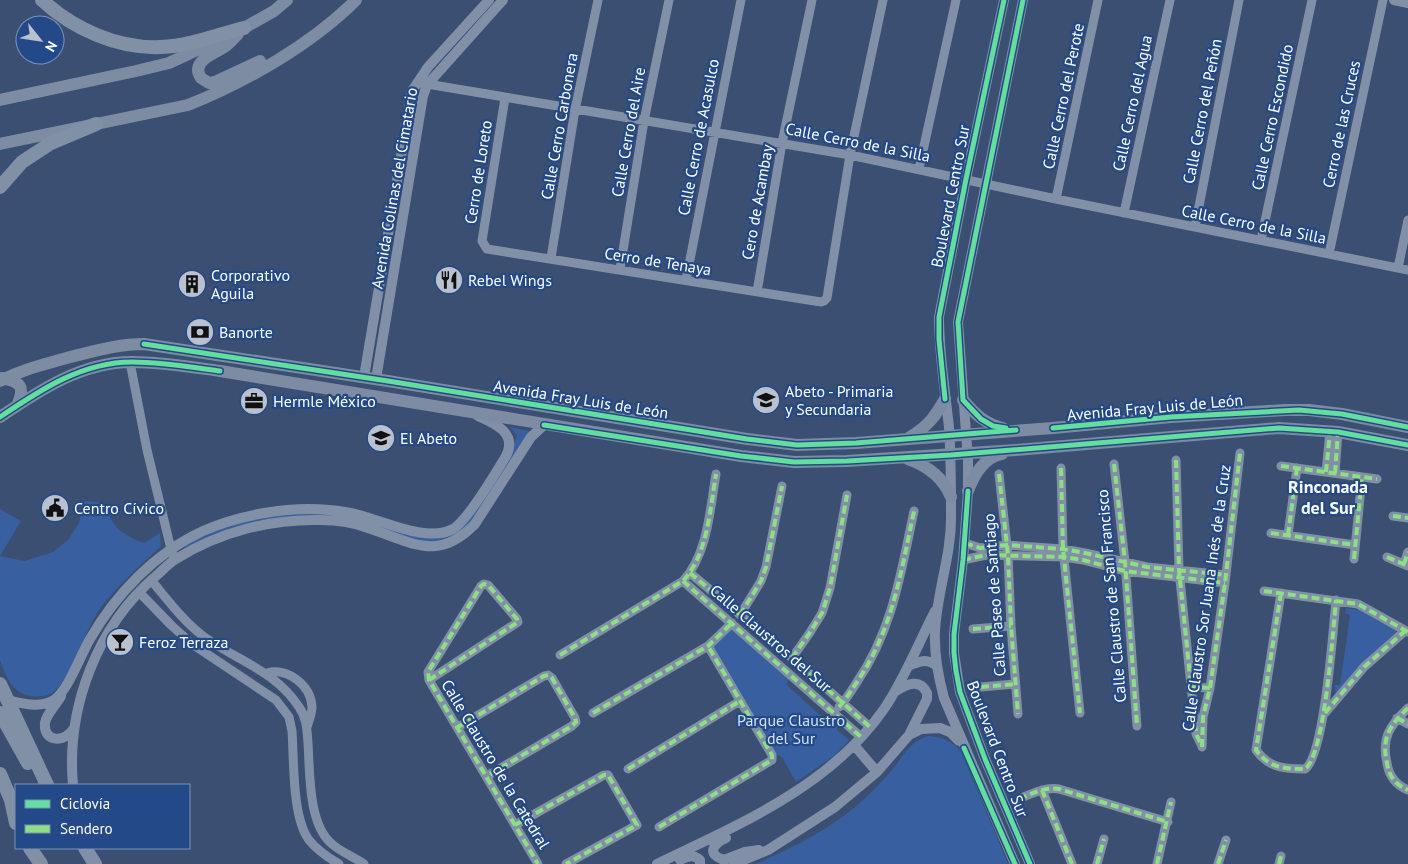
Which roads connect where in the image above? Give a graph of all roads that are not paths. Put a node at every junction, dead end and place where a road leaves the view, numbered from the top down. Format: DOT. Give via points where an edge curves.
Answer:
graph roads {
  1 [pos="42,0"];
  2 [pos="287,0"];
  3 [pos="356,0"];
  4 [pos="489,0"];
  5 [pos="503,0"];
  6 [pos="598,0"];
  7 [pos="669,0"];
  8 [pos="741,0"];
  9 [pos="812,0"];
  10 [pos="883,0"];
  11 [pos="956,0"];
  12 [pos="1004,0"];
  13 [pos="1024,0"];
  14 [pos="1098,0"];
  15 [pos="1170,0"];
  16 [pos="1239,0"];
  17 [pos="1312,0"];
  18 [pos="1383,0"];
  19 [pos="1394,0"];
  20 [pos="1408,3"];
  21 [pos="486,12"];
  22 [pos="244,28"];
  23 [pos="280,58"];
  24 [pos="422,83"];
  25 [pos="505,98"];
  26 [pos="4,99"];
  27 [pos="575,110"];
  28 [pos="644,121"];
  29 [pos="96,124"];
  30 [pos="714,133"];
  31 [pos="782,143"];
  32 [pos="0,144"];
  33 [pos="850,155"];
  34 [pos="919,169"];
  35 [pos="966,179"];
  36 [pos="985,183"];
  37 [pos="0,187"];
  38 [pos="1056,199"];
  39 [pos="1124,213"];
  40 [pos="1408,220"];
  41 [pos="1195,227"];
  42 [pos="1261,240"];
  43 [pos="487,249"];
  44 [pos="1329,254"];
  45 [pos="550,258"];
  46 [pos="1398,268"];
  47 [pos="620,270"];
  48 [pos="1408,270"];
  49 [pos="686,280"];
  50 [pos="757,292"];
  51 [pos="130,362"];
  52 [pos="301,368"];
  53 [pos="370,378"];
  54 [pos="2,379"];
  55 [pos="298,384"];
  56 [pos="945,400"];
  57 [pos="963,400"];
  58 [pos="17,406"];
  59 [pos="1327,412"];
  60 [pos="471,413"];
  61 [pos="1,416"];
  62 [pos="544,425"];
  63 [pos="1408,427"];
  64 [pos="1016,430"];
  65 [pos="1334,431"];
  66 [pos="966,434"];
  67 [pos="949,436"];
  68 [pos="908,438"];
  69 [pos="1388,441"];
  70 [pos="1407,442"];
  71 [pos="1016,450"];
  72 [pos="1240,453"];
  73 [pos="967,454"];
  74 [pos="951,455"];
  75 [pos="906,458"];
  76 [pos="1176,460"];
  77 [pos="1114,464"];
  78 [pos="1281,466"];
  79 [pos="1061,468"];
  80 [pos="1297,468"];
  81 [pos="1331,473"];
  82 [pos="716,474"];
  83 [pos="999,474"];
  84 [pos="1362,477"];
  85 [pos="1377,479"];
  86 [pos="782,486"];
  87 [pos="968,491"];
  88 [pos="847,495"];
  89 [pos="951,497"];
  90 [pos="914,511"];
  91 [pos="1393,516"];
  92 [pos="1408,518"];
  93 [pos="1271,533"];
  94 [pos="1288,535"];
  95 [pos="965,543"];
  96 [pos="1355,545"];
  97 [pos="171,548"];
  98 [pos="1008,550"];
  99 [pos="1408,552"];
  100 [pos="1064,553"];
  101 [pos="1387,557"];
  102 [pos="175,559"];
  103 [pos="1354,559"];
  104 [pos="963,560"];
  105 [pos="1406,565"];
  106 [pos="1125,567"];
  107 [pos="690,573"];
  108 [pos="1180,574"];
  109 [pos="1225,579"];
  110 [pos="151,580"];
  111 [pos="683,581"];
  112 [pos="1264,590"];
  113 [pos="138,592"];
  114 [pos="1281,592"];
  115 [pos="1336,600"];
  116 [pos="938,604"];
  117 [pos="740,614"];
  118 [pos="732,623"];
  119 [pos="1011,626"];
  120 [pos="973,629"];
  121 [pos="1406,631"];
  122 [pos="764,634"];
  123 [pos="756,644"];
  124 [pos="708,646"];
  125 [pos="560,655"];
  126 [pos="792,658"];
  127 [pos="910,665"];
  128 [pos="937,666"];
  129 [pos="267,673"];
  130 [pos="429,680"];
  131 [pos="0,684"];
  132 [pos="1015,684"];
  133 [pos="981,687"];
  134 [pos="1190,687"];
  135 [pos="1210,688"];
  136 [pos="64,689"];
  137 [pos="895,692"];
  138 [pos="6,700"];
  139 [pos="740,701"];
  140 [pos="843,703"];
  141 [pos="1408,708"];
  142 [pos="834,712"];
  143 [pos="0,713"];
  144 [pos="592,713"];
  145 [pos="1080,713"];
  146 [pos="1325,713"];
  147 [pos="1018,714"];
  148 [pos="1397,718"];
  149 [pos="1408,724"];
  150 [pos="1137,726"];
  151 [pos="74,727"];
  152 [pos="307,727"];
  153 [pos="458,727"];
  154 [pos="870,728"];
  155 [pos="909,735"];
  156 [pos="858,741"];
  157 [pos="308,743"];
  158 [pos="293,744"];
  159 [pos="964,748"];
  160 [pos="628,769"];
  161 [pos="877,772"];
  162 [pos="0,774"];
  163 [pos="487,776"];
  164 [pos="44,784"];
  165 [pos="45,784"];
  166 [pos="73,784"];
  167 [pos="1042,790"];
  168 [pos="1408,790"];
  169 [pos="0,796"];
  170 [pos="1019,798"];
  171 [pos="1172,802"];
  172 [pos="15,819"];
  173 [pos="750,820"];
  174 [pos="15,822"];
  175 [pos="1168,822"];
  176 [pos="515,825"];
  177 [pos="659,827"];
  178 [pos="1104,839"];
  179 [pos="1226,840"];
  180 [pos="31,849"];
  181 [pos="86,849"];
  182 [pos="768,850"];
  183 [pos="40,864"];
  184 [pos="95,864"];
  185 [pos="338,864"];
  186 [pos="364,864"];
  187 [pos="538,864"];
  188 [pos="566,864"];
  189 [pos="657,864"];
  190 [pos="673,864"];
  191 [pos="700,864"];
  192 [pos="734,864"];
  193 [pos="1015,864"];
  194 [pos="1030,864"];
  195 [pos="1072,864"];
  196 [pos="1097,864"];
  197 [pos="1157,864"];
  198 [pos="1218,864"];
  1 -- 22 [label="highway" via="62,16 101,37 141,47 182,45"];
  2 -- 22 [label="main road"];
  3 -- 23 [label="main road" via="324,29"];
  4 -- 21 [label="street, Avenida Colinas del Cimatario"];
  5 -- 21 [label="street, Avenida Colinas del Cimatario"];
  6 -- 27 [label="street, Calle Cerro Carbonera"];
  7 -- 28 [label="street, Calle Cerro del Aire"];
  8 -- 30 [label="street, Calle Cerro de Acasulco"];
  9 -- 31 [label="street, Cero de Acambay"];
  10 -- 33 [label="street"];
  11 -- 34 [label="street"];
  12 -- 35 [label="street, Boulevard Centro Sur"];
  13 -- 36 [label="street, Boulevard Centro Sur"];
  14 -- 38 [label="street, Calle Cerro del Perote"];
  15 -- 39 [label="street, Calle Cerro del Agua"];
  16 -- 41 [label="street, Calle Cerro del Peñón"];
  17 -- 42 [label="street, Calle Cerro Escondido"];
  18 -- 44 [label="street, Cerro de las Cruces"];
  19 -- 20 [label="street"];
  21 -- 24 [label="street, Avenida Colinas del Cimatario"];
  22 -- 23 [label="main road" via="226,46 201,62 200,78 209,83 215,82 260,62"];
  22 -- 26 [label="main road" via="169,63"];
  23 -- 29 [label="main road" via="237,83 188,105"];
  24 -- 25 [label="street, Calle Cerro de la Silla"];
  24 -- 53 [label="street, Avenida Colinas del Cimatario" via="423,96"];
  25 -- 27 [label="street, Calle Cerro de la Silla"];
  25 -- 43 [label="street, Cerro de Loreto" via="482,241"];
  27 -- 28 [label="street, Calle Cerro de la Silla"];
  27 -- 45 [label="street, Calle Cerro Carbonera"];
  28 -- 30 [label="street, Calle Cerro de la Silla"];
  28 -- 47 [label="street, Calle Cerro del Aire"];
  29 -- 32 [label="main road"];
  29 -- 37 [label="highway" via="51,143 22,162"];
  30 -- 31 [label="street, Calle Cerro de la Silla"];
  30 -- 49 [label="street, Calle Cerro de Acasulco"];
  31 -- 33 [label="street, Calle Cerro de la Silla"];
  31 -- 50 [label="street, Cero de Acambay"];
  33 -- 34 [label="street, Calle Cerro de la Silla"];
  33 -- 50 [label="street, Cerro de Tenaya" via="824,301"];
  34 -- 35 [label="street, Calle Cerro de la Silla"];
  35 -- 36 [label="street, Calle Cerro de la Silla"];
  35 -- 56 [label="street, Boulevard Centro Sur" via="940,317"];
  36 -- 38 [label="street, Calle Cerro de la Silla"];
  36 -- 57 [label="street, Boulevard Centro Sur" via="958,322"];
  38 -- 39 [label="street, Calle Cerro de la Silla"];
  39 -- 41 [label="street, Calle Cerro de la Silla"];
  40 -- 46 [label="street"];
  41 -- 42 [label="street, Calle Cerro de la Silla"];
  42 -- 44 [label="street, Calle Cerro de la Silla"];
  43 -- 45 [label="street, Cerro de Tenaya"];
  44 -- 46 [label="street, Calle Cerro de la Silla"];
  45 -- 47 [label="street, Cerro de Tenaya"];
  46 -- 48 [label="street, Calle Cerro de la Silla"];
  47 -- 49 [label="street, Cerro de Tenaya"];
  49 -- 50 [label="street, Cerro de Tenaya"];
  51 -- 55 [label="main road, Avenida Fray Luis de León" via="150,362"];
  51 -- 58 [label="main road, Avenida Fray Luis de León" via="82,370 43,388"];
  51 -- 97 [label="street"];
  52 -- 53 [label="main road, Avenida Fray Luis de León"];
  52 -- 54 [label="main road, Avenida Fray Luis de León" via="156,345 130,344 23,370"];
  52 -- 55 [label="main road"];
  53 -- 68 [label="main road, Avenida Fray Luis de León" via="798,445"];
  54 -- 58 [label="main road" via="17,383 22,390"];
  55 -- 60 [label="main road, Avenida Fray Luis de León"];
  56 -- 67 [label="street, Boulevard Centro Sur"];
  56 -- 68 [label="main road" via="932,421"];
  57 -- 64 [label="main road" via="981,419 993,426"];
  57 -- 66 [label="street, Boulevard Centro Sur"];
  58 -- 61 [label="main road, Avenida Fray Luis de León"];
  59 -- 63 [label="main road, Avenida Fray Luis de León"];
  59 -- 64 [label="main road, Avenida Fray Luis de León" via="1267,411"];
  59 -- 69 [label="main road" via="1380,431 1386,434"];
  60 -- 62 [label="main road, Avenida Fray Luis de León"];
  60 -- 97 [label="street" via="501,426 508,437 507,453 465,520 454,529 432,534 327,509 286,510 264,513 204,531"];
  62 -- 75 [label="main road, Avenida Fray Luis de León" via="794,462"];
  62 -- 102 [label="street" via="531,437 475,524 460,538 444,546 421,546 344,521 312,520 262,524 208,543"];
  64 -- 66 [label="main road, Avenida Fray Luis de León"];
  65 -- 69 [label="main road, Avenida Fray Luis de León"];
  65 -- 71 [label="main road, Avenida Fray Luis de León" via="1279,428"];
  65 -- 81 [label="street"];
  66 -- 67 [label="main road, Avenida Fray Luis de León"];
  66 -- 73 [label="street, Boulevard Centro Sur"];
  67 -- 68 [label="main road, Avenida Fray Luis de León"];
  67 -- 74 [label="street, Boulevard Centro Sur"];
  69 -- 70 [label="main road, Avenida Fray Luis de León"];
  71 -- 73 [label="main road, Avenida Fray Luis de León"];
  71 -- 87 [label="main road" via="989,459 974,476"];
  72 -- 109 [label="street, Calle Claustro Sor Juana Inés de la Cruz"];
  73 -- 74 [label="main road, Avenida Fray Luis de León"];
  73 -- 87 [label="street, Boulevard Centro Sur"];
  74 -- 75 [label="main road, Avenida Fray Luis de León"];
  74 -- 89 [label="street, Boulevard Centro Sur"];
  75 -- 89 [label="main road" via="934,472"];
  76 -- 108 [label="street"];
  77 -- 106 [label="street, Calle Claustro de San Francisco"];
  78 -- 80 [label="street"];
  79 -- 100 [label="street"];
  80 -- 81 [label="street"];
  80 -- 94 [label="street"];
  81 -- 84 [label="street"];
  82 -- 107 [label="street" via="703,547"];
  83 -- 98 [label="street, Calle Paseo de Santiago"];
  84 -- 85 [label="street"];
  84 -- 96 [label="street"];
  86 -- 117 [label="street" via="761,581"];
  87 -- 95 [label="street, Boulevard Centro Sur"];
  88 -- 126 [label="street" via="830,588 822,613"];
  89 -- 116 [label="street, Boulevard Centro Sur" via="950,545"];
  90 -- 140 [label="street" via="893,608 878,648"];
  91 -- 92 [label="street"];
  93 -- 94 [label="street"];
  94 -- 96 [label="street"];
  95 -- 98 [label="street" via="980,548"];
  95 -- 104 [label="street, Boulevard Centro Sur"];
  96 -- 103 [label="street"];
  97 -- 102 [label="street"];
  97 -- 136 [label="street" via="130,584 109,608"];
  98 -- 100 [label="street"];
  98 -- 104 [label="street"];
  98 -- 119 [label="street, Calle Paseo de Santiago"];
  99 -- 105 [label="street"];
  100 -- 106 [label="street" via="1085,552"];
  100 -- 145 [label="street"];
  101 -- 105 [label="street"];
  102 -- 110 [label="street"];
  104 -- 194 [label="street, Boulevard Centro Sur" via="954,634 960,692"];
  106 -- 108 [label="street"];
  106 -- 150 [label="street, Calle Claustro de San Francisco"];
  107 -- 111 [label="street"];
  107 -- 117 [label="street, Calle Claustros del Sur"];
  108 -- 109 [label="street"];
  108 -- 134 [label="street"];
  109 -- 135 [label="street, Calle Claustro Sor Juana Inés de la Cruz"];
  110 -- 113 [label="street"];
  110 -- 129 [label="street" via="202,635"];
  111 -- 118 [label="street, Calle Claustros del Sur"];
  111 -- 125 [label="street"];
  112 -- 114 [label="street"];
  113 -- 151 [label="street" via="92,664"];
  113 -- 158 [label="street" via="192,644 276,700 289,717"];
  114 -- 115 [label="street"];
  114 -- 146 [label="street" via="1256,750 1270,764 1305,769 1312,762"];
  115 -- 121 [label="street" via="1358,604"];
  115 -- 146 [label="street"];
  116 -- 127 [label="street"];
  116 -- 128 [label="street, Boulevard Centro Sur" via="935,631"];
  117 -- 122 [label="street, Calle Claustros del Sur"];
  118 -- 123 [label="street, Calle Claustros del Sur"];
  118 -- 124 [label="street"];
  119 -- 120 [label="street"];
  119 -- 132 [label="street, Calle Paseo de Santiago"];
  121 -- 146 [label="street" via="1364,667"];
  122 -- 123 [label="street"];
  122 -- 126 [label="street, Calle Claustros del Sur"];
  123 -- 142 [label="street, Calle Claustros del Sur"];
  124 -- 139 [label="street"];
  124 -- 144 [label="street"];
  126 -- 140 [label="street, Calle Claustros del Sur"];
  127 -- 128 [label="street" via="926,660"];
  127 -- 137 [label="street"];
  128 -- 159 [label="street, Boulevard Centro Sur" via="944,698"];
  129 -- 152 [label="street" via="286,689 301,709"];
  129 -- 152 [label="street" via="276,670 284,673 298,681 307,692 312,707"];
  130 -- 130 [label="street" via="518,622 488,585 481,586 476,594 428,672"];
  130 -- 153 [label="street, Calle Claustro de la Catedral"];
  131 -- 138 [label="highway"];
  132 -- 133 [label="street"];
  132 -- 147 [label="street, Calle Paseo de Santiago"];
  134 -- 135 [label="street"];
  134 -- 135 [label="street, Calle Claustro Sor Juana Inés de la Cruz" via="1196,734 1202,747"];
  136 -- 138 [label="street" via="44,705"];
  136 -- 151 [label="street" via="45,722 46,730 54,739 70,734"];
  137 -- 154 [label="street"];
  137 -- 155 [label="street" via="912,683 922,686 927,693"];
  138 -- 165 [label="highway"];
  139 -- 160 [label="street"];
  139 -- 177 [label="street" via="772,760"];
  140 -- 142 [label="street"];
  140 -- 154 [label="street, Calle Claustros del Sur"];
  141 -- 148 [label="street"];
  142 -- 156 [label="street, Calle Claustros del Sur"];
  143 -- 164 [label="highway" via="18,748"];
  148 -- 149 [label="street"];
  148 -- 168 [label="street" via="1384,746 1387,767 1393,780"];
  151 -- 166 [label="street"];
  152 -- 157 [label="street"];
  153 -- 163 [label="street, Calle Claustro de la Catedral"];
  153 -- 163 [label="street" via="548,675 575,718 572,726"];
  154 -- 156 [label="street"];
  155 -- 159 [label="street, Boulevard Centro Sur" via="921,729 940,728 950,732"];
  155 -- 161 [label="street"];
  156 -- 161 [label="street"];
  156 -- 173 [label="street" via="812,781"];
  157 -- 158 [label="street"];
  157 -- 186 [label="street" via="314,812 320,831 332,845"];
  158 -- 185 [label="street" via="299,818 308,838"];
  159 -- 193 [label="street, Boulevard Centro Sur"];
  161 -- 182 [label="street" via="835,807"];
  162 -- 172 [label="highway"];
  163 -- 176 [label="street, Calle Claustro de la Catedral"];
  167 -- 170 [label="street"];
  167 -- 175 [label="street" via="1059,790"];
  167 -- 195 [label="street"];
  169 -- 174 [label="highway"];
  171 -- 175 [label="street"];
  173 -- 182 [label="street" via="742,830 716,843 714,853 724,860 745,852"];
  173 -- 189 [label="street"];
  175 -- 197 [label="street"];
  176 -- 187 [label="street, Calle Claustro de la Catedral"];
  176 -- 188 [label="street" via="608,775 637,825"];
  178 -- 196 [label="street"];
  179 -- 198 [label="street"];
  180 -- 183 [label="highway"];
  181 -- 184 [label="highway"];
  182 -- 192 [label="street"];
  190 -- 191 [label="street" via="691,855 700,860"];
}
